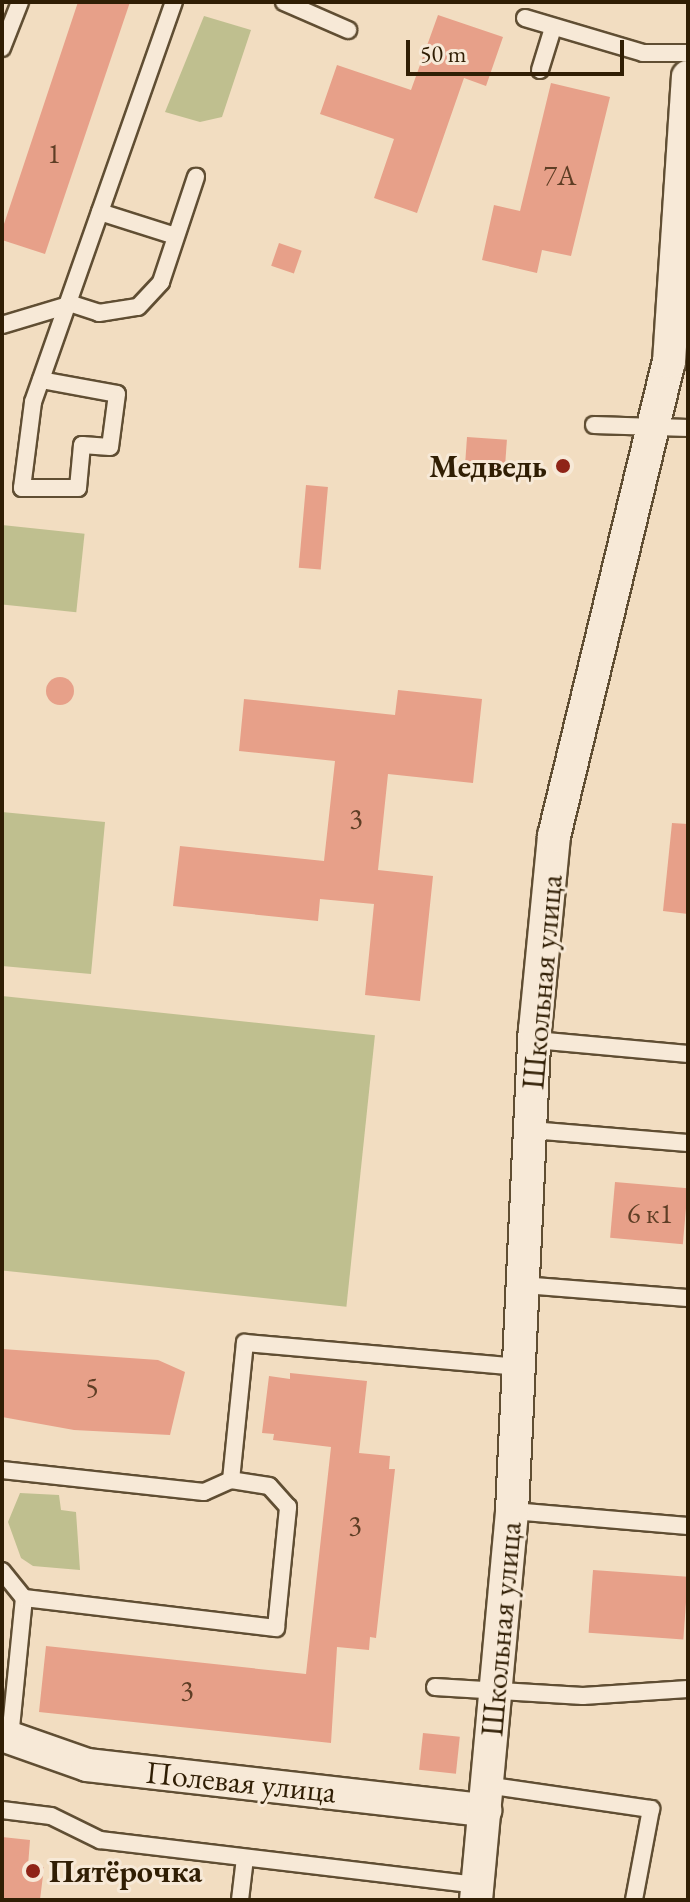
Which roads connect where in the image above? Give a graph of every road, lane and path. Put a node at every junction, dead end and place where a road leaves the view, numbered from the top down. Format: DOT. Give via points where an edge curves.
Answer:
graph roads {
  1 [pos="20,2"];
  2 [pos="174,2"];
  3 [pos="284,2"];
  4 [pos="525,18"];
  5 [pos="553,28"];
  6 [pos="348,30"];
  7 [pos="2,48"];
  8 [pos="688,53"];
  9 [pos="540,70"];
  10 [pos="688,77"];
  11 [pos="686,116"];
  12 [pos="196,177"];
  13 [pos="100,212"];
  14 [pos="175,236"];
  15 [pos="72,304"];
  16 [pos="2,325"];
  17 [pos="41,380"];
  18 [pos="594,425"];
  19 [pos="672,426"];
  20 [pos="535,1040"];
  21 [pos="688,1054"];
  22 [pos="530,1130"];
  23 [pos="688,1143"];
  24 [pos="523,1285"];
  25 [pos="688,1298"];
  26 [pos="520,1367"];
  27 [pos="2,1470"];
  28 [pos="231,1480"];
  29 [pos="512,1511"];
  30 [pos="688,1526"];
  31 [pos="2,1571"];
  32 [pos="24,1598"];
  33 [pos="435,1687"];
  34 [pos="688,1689"];
  35 [pos="497,1691"];
  36 [pos="6,1736"];
  37 [pos="485,1797"];
  38 [pos="2,1810"];
  39 [pos="245,1858"];
  40 [pos="476,1893"];
  41 [pos="240,1900"];
  42 [pos="634,1900"];
  1 -- 7 [label="lane"];
  2 -- 13 [label="lane"];
  3 -- 6 [label="lane"];
  4 -- 5 [label="lane"];
  5 -- 8 [label="lane" via="643,53"];
  5 -- 9 [label="lane"];
  10 -- 11 [label="street, Школьная улица"];
  11 -- 19 [label="street, Школьная улица"];
  12 -- 14 [label="lane"];
  13 -- 14 [label="lane"];
  13 -- 15 [label="lane"];
  14 -- 15 [label="lane" via="161,282 138,307 99,313"];
  15 -- 16 [label="lane"];
  15 -- 17 [label="lane"];
  17 -- 17 [label="lane" via="22,488 78,488 82,445 110,447 117,394"];
  18 -- 19 [label="lane"];
  19 -- 20 [label="street, Школьная улица" via="554,836"];
  20 -- 21 [label="lane"];
  20 -- 22 [label="street, Школьная улица"];
  22 -- 23 [label="lane"];
  22 -- 24 [label="street, Школьная улица"];
  24 -- 25 [label="lane"];
  24 -- 26 [label="street, Школьная улица"];
  26 -- 28 [label="lane" via="245,1343"];
  26 -- 29 [label="street, Школьная улица"];
  27 -- 28 [label="lane" via="204,1492"];
  28 -- 32 [label="lane" via="269,1486 288,1507 276,1628"];
  29 -- 30 [label="lane"];
  29 -- 35 [label="street, Школьная улица"];
  31 -- 32 [label="lane"];
  32 -- 36 [label="lane"];
  33 -- 35 [label="lane"];
  34 -- 35 [label="lane" via="583,1696"];
  35 -- 37 [label="street, Школьная улица"];
  36 -- 37 [label="street, Полевая улица" via="87,1765"];
  37 -- 40 [label="street, Школьная улица"];
  37 -- 42 [label="lane" via="651,1809"];
  38 -- 39 [label="lane" via="51,1816 100,1840"];
  39 -- 40 [label="lane"];
  39 -- 41 [label="lane"];
}
